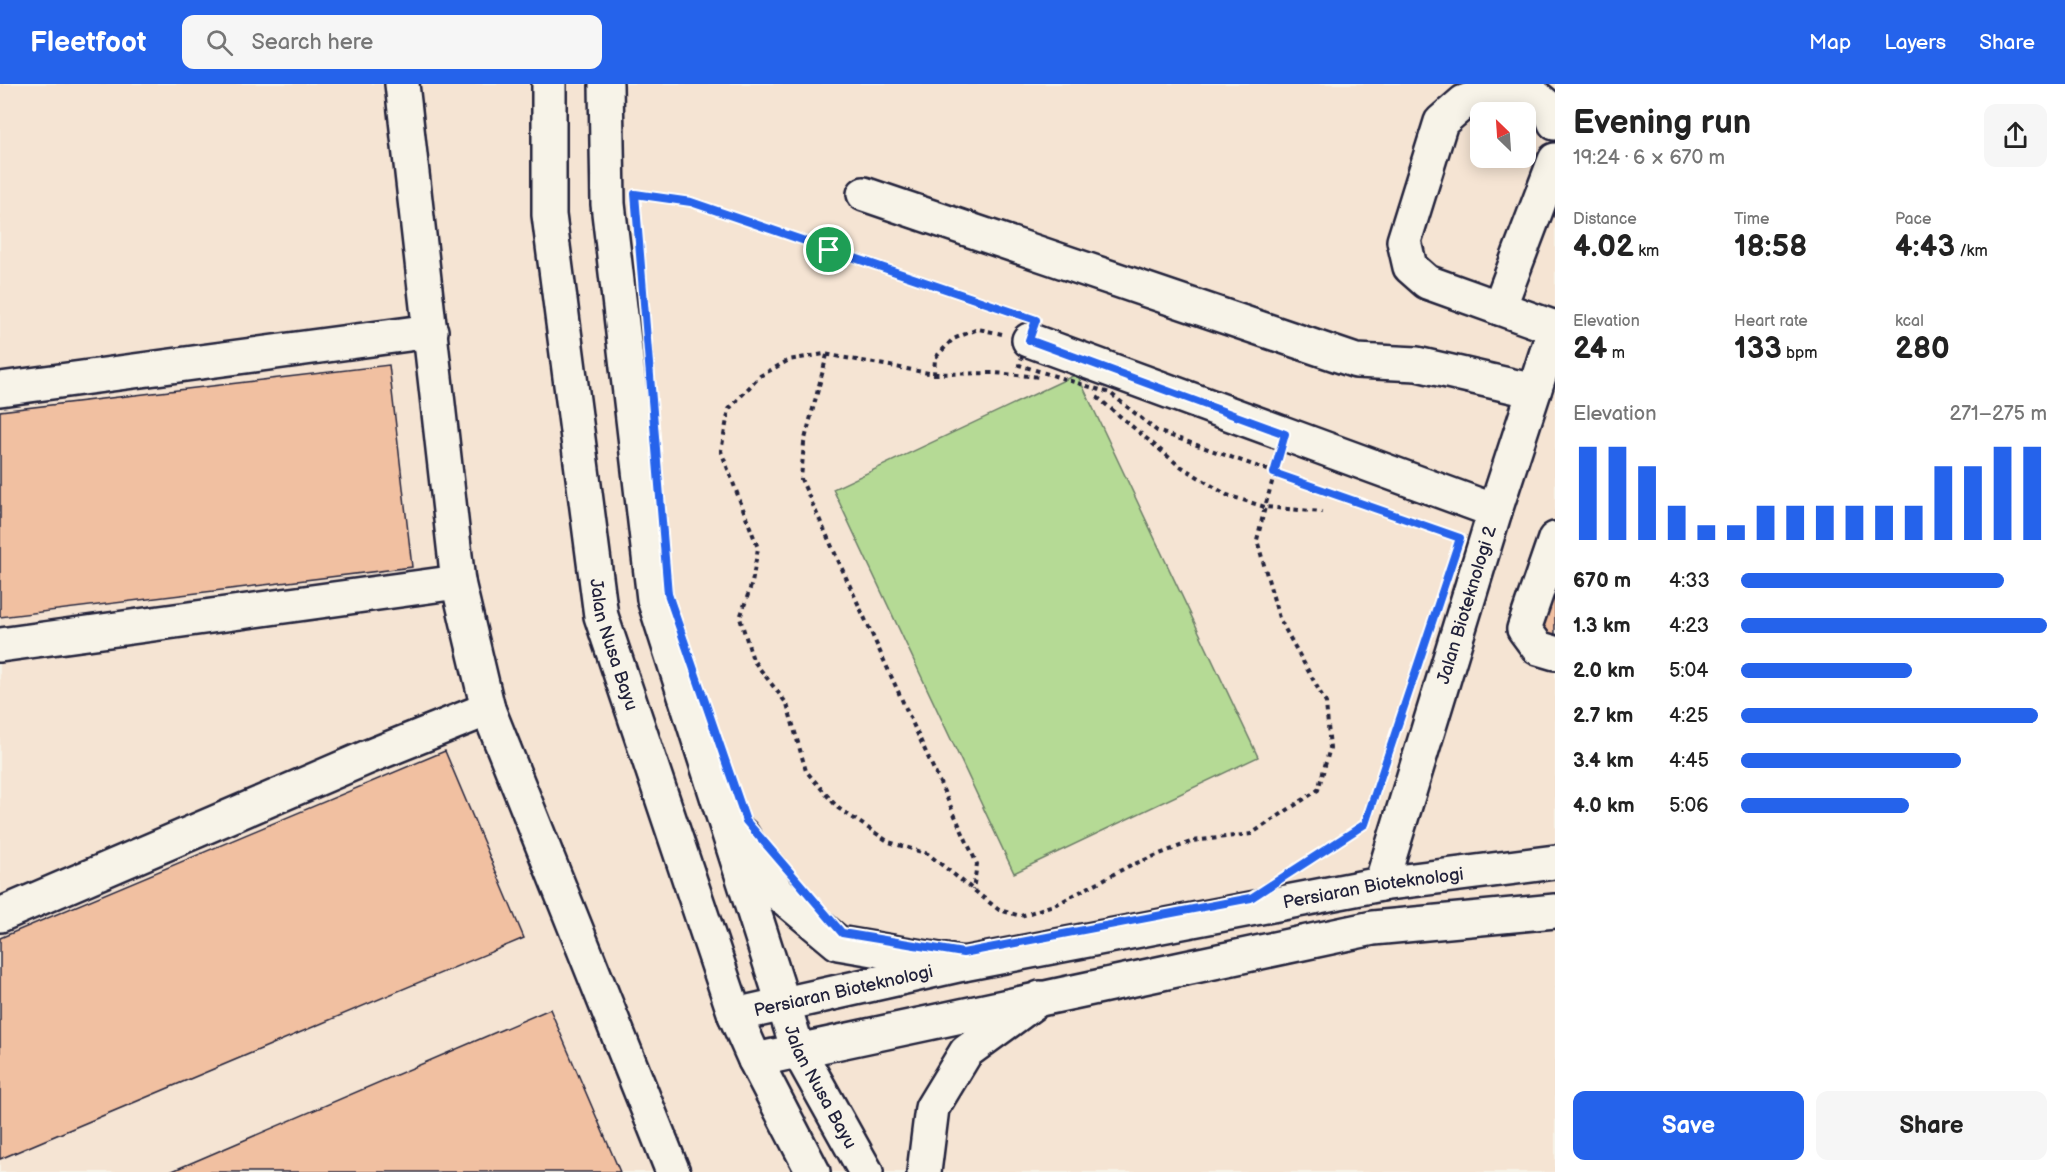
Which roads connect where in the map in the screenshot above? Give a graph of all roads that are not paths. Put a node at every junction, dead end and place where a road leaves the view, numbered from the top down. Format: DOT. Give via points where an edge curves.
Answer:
graph roads {
  1 [pos="402,84"];
  2 [pos="549,84"];
  3 [pos="606,84"];
  4 [pos="1555,123"];
  5 [pos="1555,160"];
  6 [pos="864,194"];
  7 [pos="1499,308"];
  8 [pos="1555,328"];
  9 [pos="431,331"];
  10 [pos="1019,338"];
  11 [pos="0,389"];
  12 [pos="1534,391"];
  13 [pos="1495,511"];
  14 [pos="1555,539"];
  15 [pos="459,582"];
  16 [pos="0,645"];
  17 [pos="1555,653"];
  18 [pos="488,709"];
  19 [pos="715,790"];
  20 [pos="1555,862"];
  21 [pos="1381,884"];
  22 [pos="1555,911"];
  23 [pos="0,915"];
  24 [pos="963,964"];
  25 [pos="1040,998"];
  26 [pos="782,1002"];
  27 [pos="735,1015"];
  28 [pos="798,1050"];
  29 [pos="755,1060"];
  30 [pos="673,1172"];
  31 [pos="813,1172"];
  32 [pos="866,1172"];
  33 [pos="924,1172"];
  1 -- 9 [label="main road"];
  2 -- 27 [label="main road, Jalan Nusa Bayu" via="549,214 601,616"];
  3 -- 19 [label="main road, Jalan Nusa Bayu" via="608,204 654,599"];
  4 -- 7 [label="main road" via="1549,108 1532,94 1496,91 1464,102 1441,122 1404,242 1410,267 1427,282"];
  5 -- 7 [label="main road"];
  6 -- 12 [label="main road" via="1356,361 1417,364"];
  7 -- 8 [label="main road"];
  8 -- 12 [label="main road, Jalan Bioteknologi 2"];
  9 -- 11 [label="main road"];
  9 -- 15 [label="main road"];
  10 -- 13 [label="main road"];
  12 -- 13 [label="main road, Jalan Bioteknologi 2"];
  13 -- 21 [label="main road, Jalan Bioteknologi 2"];
  14 -- 17 [label="main road" via="1524,629 1539,648"];
  15 -- 16 [label="main road"];
  15 -- 18 [label="main road"];
  18 -- 23 [label="main road"];
  18 -- 30 [label="main road"];
  19 -- 24 [label="main road" via="777,892 838,943"];
  19 -- 26 [label="main road, Jalan Nusa Bayu"];
  20 -- 21 [label="main road, Persiaran Bioteknologi"];
  21 -- 24 [label="main road, Persiaran Bioteknologi"];
  22 -- 25 [label="main road" via="1373,928"];
  24 -- 26 [label="main road, Persiaran Bioteknologi"];
  25 -- 28 [label="main road"];
  25 -- 33 [label="main road" via="966,1052 932,1108"];
  26 -- 27 [label="main road, Persiaran Bioteknologi"];
  26 -- 28 [label="main road, Jalan Nusa Bayu"];
  27 -- 29 [label="main road, Jalan Nusa Bayu"];
  28 -- 29 [label="main road"];
  28 -- 32 [label="main road, Jalan Nusa Bayu"];
  29 -- 31 [label="main road, Jalan Nusa Bayu"];
}
